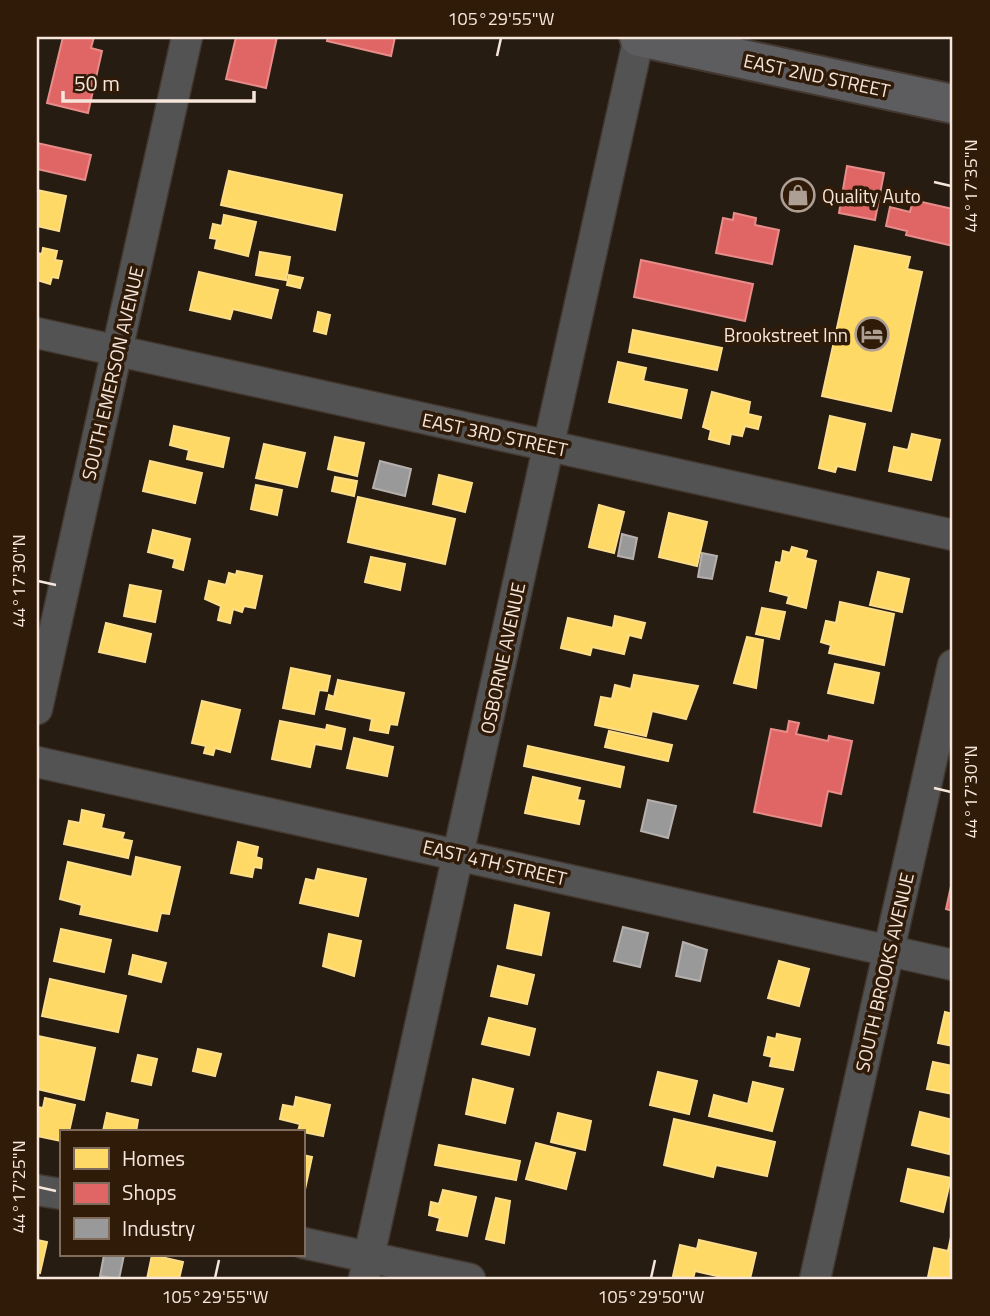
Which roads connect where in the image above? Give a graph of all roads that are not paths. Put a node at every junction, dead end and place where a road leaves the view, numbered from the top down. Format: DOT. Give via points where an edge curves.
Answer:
graph roads {
  1 [pos="187,37"];
  2 [pos="639,37"];
  3 [pos="953,104"];
  4 [pos="37,333"];
  5 [pos="117,351"];
  6 [pos="548,445"];
  7 [pos="953,535"];
  8 [pos="953,665"];
  9 [pos="37,709"];
  10 [pos="37,762"];
  11 [pos="460,853"];
  12 [pos="889,951"];
  13 [pos="953,965"];
  14 [pos="37,1190"];
  15 [pos="60,1194"];
  16 [pos="304,1242"];
  17 [pos="366,1268"];
  18 [pos="470,1279"];
  19 [pos="815,1279"];
  1 -- 5 [label="street, SOUTH EMERSON AVENUE"];
  2 -- 3 [label="main road, EAST 2ND STREET"];
  2 -- 6 [label="street, OSBORNE AVENUE"];
  4 -- 5 [label="street, EAST 3RD STREET"];
  5 -- 6 [label="street, EAST 3RD STREET"];
  5 -- 9 [label="street, SOUTH EMERSON AVENUE"];
  6 -- 7 [label="street, EAST 3RD STREET"];
  6 -- 11 [label="street, OSBORNE AVENUE"];
  8 -- 12 [label="street, SOUTH BROOKS AVENUE"];
  10 -- 11 [label="street, EAST 4TH STREET"];
  11 -- 12 [label="street, EAST 4TH STREET"];
  11 -- 17 [label="street, OSBORNE AVENUE"];
  12 -- 13 [label="street, EAST 4TH STREET"];
  12 -- 19 [label="street, SOUTH BROOKS AVENUE"];
  14 -- 15 [label="street"];
  16 -- 17 [label="street"];
  17 -- 18 [label="street"];
}
